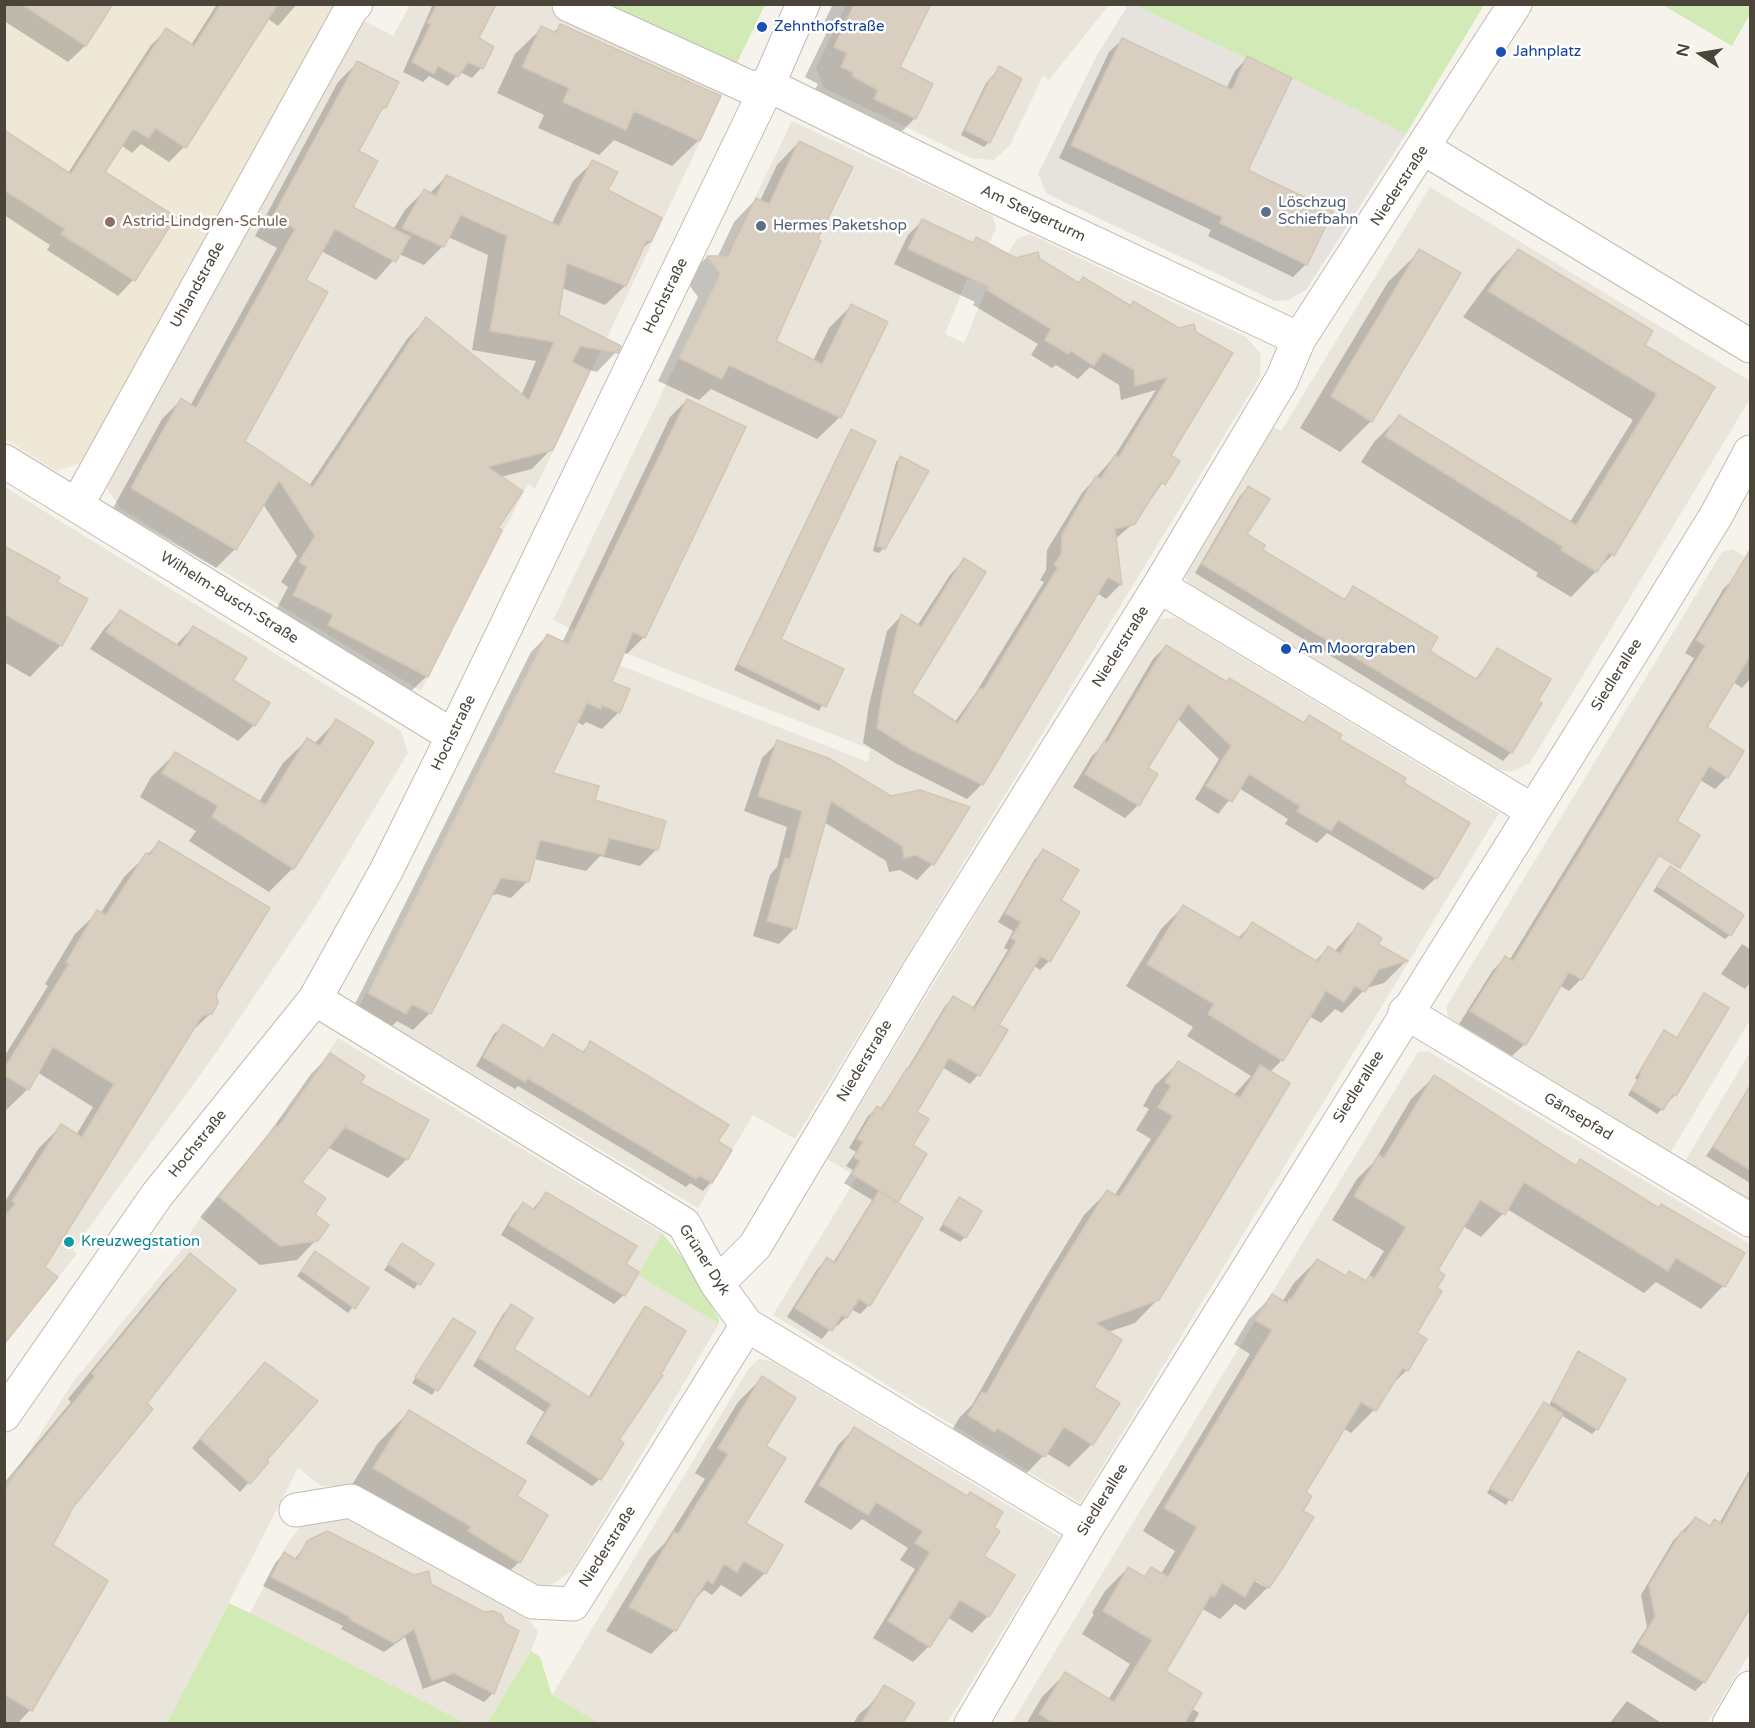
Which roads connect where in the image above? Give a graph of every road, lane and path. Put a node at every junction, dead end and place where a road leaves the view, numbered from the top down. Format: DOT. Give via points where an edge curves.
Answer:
graph roads {
  1 [pos="356,4"];
  2 [pos="803,4"];
  3 [pos="1515,4"];
  4 [pos="569,5"];
  5 [pos="768,85"];
  6 [pos="1425,149"];
  7 [pos="1299,339"];
  8 [pos="1750,346"];
  9 [pos="1750,452"];
  10 [pos="4,461"];
  11 [pos="76,505"];
  12 [pos="1159,585"];
  13 [pos="453,736"];
  14 [pos="1533,811"];
  15 [pos="315,999"];
  16 [pos="1405,1012"];
  17 [pos="1750,1221"];
  18 [pos="717,1284"];
  19 [pos="747,1324"];
  20 [pos="6,1408"];
  21 [pos="296,1509"];
  22 [pos="1086,1528"];
  23 [pos="1750,1688"];
  24 [pos="971,1724"];
  25 [pos="1729,1724"];
  1 -- 11 [label="street, Uhlandstraße"];
  2 -- 5 [label="street, Hochstraße"];
  3 -- 6 [label="street, Niederstraße"];
  4 -- 5 [label="street" via="751,88"];
  5 -- 7 [label="street, Am Steigerturm"];
  5 -- 13 [label="street, Hochstraße"];
  6 -- 7 [label="street, Niederstraße"];
  6 -- 8 [label="street"];
  7 -- 12 [label="street, Niederstraße" via="1282,379"];
  9 -- 14 [label="street, Siedlerallee" via="1717,514"];
  10 -- 11 [label="street, Wilhelm-Busch-Straße"];
  11 -- 13 [label="street, Wilhelm-Busch-Straße"];
  12 -- 14 [label="street"];
  12 -- 18 [label="street, Niederstraße" via="920,969 755,1246"];
  13 -- 15 [label="street, Hochstraße" via="386,871"];
  14 -- 16 [label="street, Siedlerallee"];
  15 -- 18 [label="street, Grüner Dyk" via="684,1224"];
  15 -- 20 [label="street, Hochstraße" via="157,1195"];
  16 -- 17 [label="street, Gänsepfad"];
  16 -- 22 [label="street, Siedlerallee"];
  18 -- 19 [label="street, Grüner Dyk"];
  19 -- 21 [label="street, Niederstraße" via="573,1604 533,1602 351,1501"];
  19 -- 22 [label="street, Grüner Dyk"];
  22 -- 24 [label="street, Siedlerallee"];
  23 -- 25 [label="street"];
}
